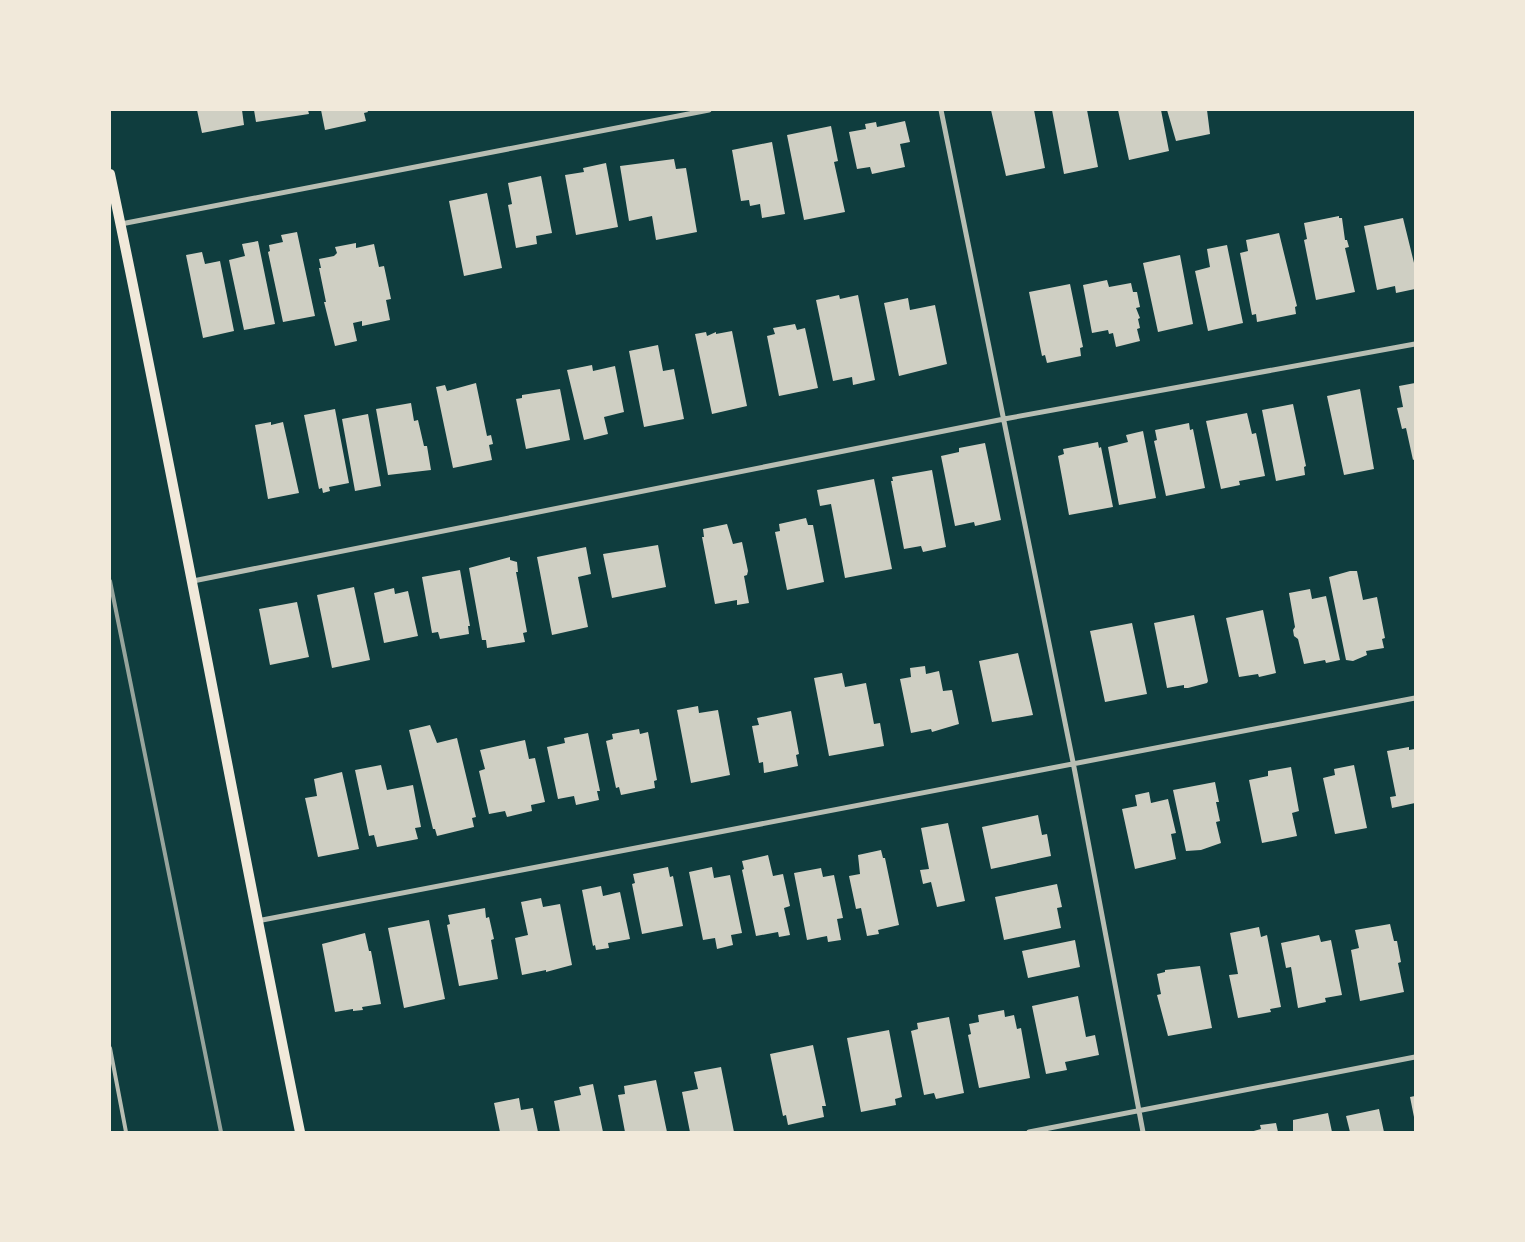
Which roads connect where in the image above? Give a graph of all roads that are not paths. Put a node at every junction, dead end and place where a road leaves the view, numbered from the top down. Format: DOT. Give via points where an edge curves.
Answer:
graph roads {
  1 [pos="709,110"];
  2 [pos="941,110"];
  3 [pos="110,174"];
  4 [pos="121,224"];
  5 [pos="1415,344"];
  6 [pos="1004,419"];
  7 [pos="193,582"];
  8 [pos="1415,698"];
  9 [pos="1073,762"];
  10 [pos="257,921"];
  11 [pos="110,1048"];
  12 [pos="1415,1057"];
  13 [pos="115,1077"];
  14 [pos="110,1078"];
  15 [pos="1139,1111"];
  16 [pos="126,1132"];
  17 [pos="300,1132"];
  18 [pos="1029,1132"];
  19 [pos="1143,1132"];
  1 -- 4 [label="street"];
  2 -- 6 [label="street"];
  3 -- 4 [label="main road"];
  4 -- 7 [label="main road"];
  5 -- 6 [label="street"];
  6 -- 7 [label="street"];
  6 -- 9 [label="street"];
  7 -- 10 [label="main road"];
  8 -- 9 [label="street"];
  9 -- 10 [label="street"];
  9 -- 15 [label="street"];
  10 -- 17 [label="main road"];
  11 -- 13 [label="lane"];
  12 -- 15 [label="street"];
  13 -- 14 [label="lane"];
  13 -- 16 [label="lane"];
  15 -- 18 [label="street"];
  15 -- 19 [label="street"];
}
